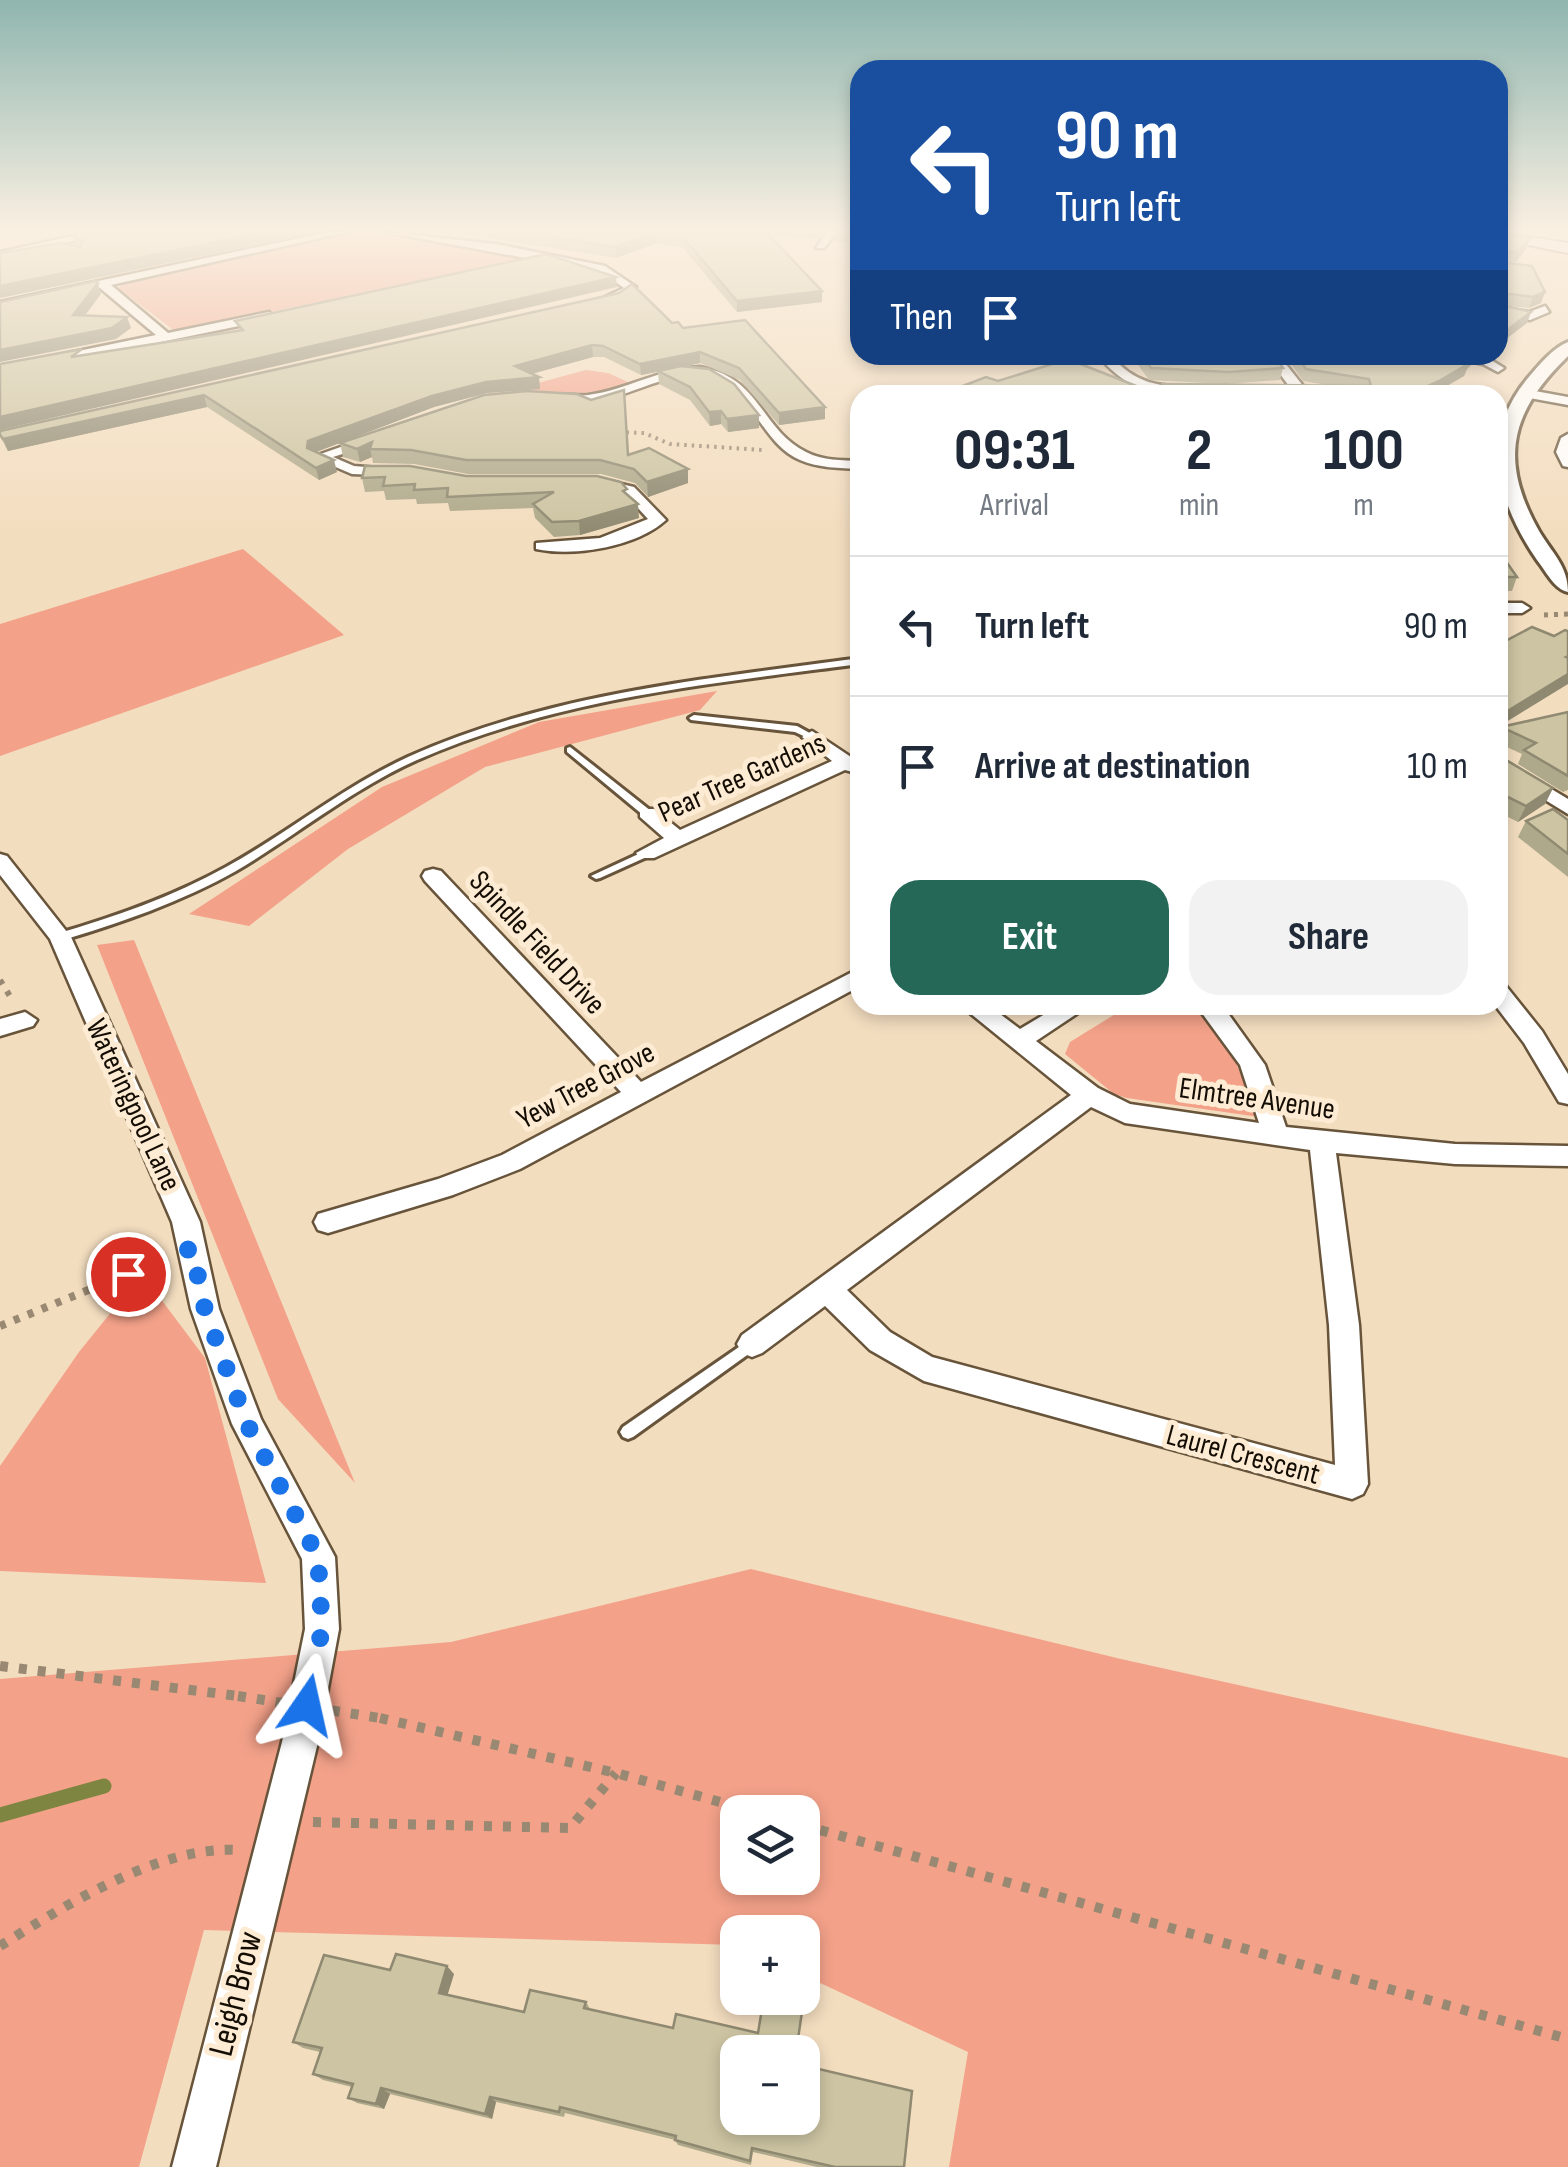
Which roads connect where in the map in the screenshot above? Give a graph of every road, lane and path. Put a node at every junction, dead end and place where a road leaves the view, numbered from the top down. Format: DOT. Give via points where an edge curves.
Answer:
graph roads {
  1 [pos="160,333"];
  2 [pos="184,333"];
  3 [pos="165,337"];
  4 [pos="1568,348"];
  5 [pos="1107,365"];
  6 [pos="1280,365"];
  7 [pos="1493,365"];
  8 [pos="1498,368"];
  9 [pos="0,371"];
  10 [pos="1137,385"];
  11 [pos="1295,385"];
  12 [pos="1524,393"];
  13 [pos="535,397"];
  14 [pos="1568,401"];
  15 [pos="1508,424"];
  16 [pos="610,432"];
  17 [pos="384,436"];
  18 [pos="1568,438"];
  19 [pos="790,451"];
  20 [pos="1568,463"];
  21 [pos="850,465"];
  22 [pos="413,472"];
  23 [pos="1508,472"];
  24 [pos="585,480"];
  25 [pos="542,546"];
  26 [pos="1568,586"];
  27 [pos="1508,608"];
  28 [pos="1522,608"];
  29 [pos="850,662"];
  30 [pos="694,718"];
  31 [pos="812,737"];
  32 [pos="570,750"];
  33 [pos="850,765"];
  34 [pos="850,768"];
  35 [pos="1508,769"];
  36 [pos="1568,808"];
  37 [pos="647,813"];
  38 [pos="678,839"];
  39 [pos="648,853"];
  40 [pos="0,862"];
  41 [pos="433,876"];
  42 [pos="596,876"];
  43 [pos="60,938"];
  44 [pos="850,981"];
  45 [pos="1508,1005"];
  46 [pos="985,1015"];
  47 [pos="1061,1015"];
  48 [pos="1215,1015"];
  49 [pos="25,1020"];
  50 [pos="0,1028"];
  51 [pos="1018,1041"];
  52 [pos="638,1095"];
  53 [pos="1088,1095"];
  54 [pos="1568,1095"];
  55 [pos="1275,1136"];
  56 [pos="1322,1142"];
  57 [pos="1568,1156"];
  58 [pos="328,1222"];
  59 [pos="192,1248"];
  60 [pos="828,1289"];
  61 [pos="0,1326"];
  62 [pos="752,1344"];
  63 [pos="628,1432"];
  64 [pos="0,1666"];
  65 [pos="616,1773"];
  66 [pos="720,1802"];
  67 [pos="278,1821"];
  68 [pos="820,1831"];
  69 [pos="268,1860"];
  70 [pos="0,1946"];
  71 [pos="1568,2040"];
  72 [pos="194,2167"];
  1 -- 3 [label="street"];
  2 -- 3 [label="street"];
  3 -- 9 [label="street"];
  4 -- 12 [label="street"];
  5 -- 10 [label="street"];
  6 -- 11 [label="street"];
  7 -- 8 [label="street"];
  12 -- 14 [label="street"];
  12 -- 15 [label="street"];
  13 -- 19 [label="street" via="596,397 676,374 708,372 732,380"];
  16 -- 19 [label="path" via="644,433 670,444"];
  17 -- 22 [label="street" via="320,457 352,470"];
  18 -- 20 [label="street"];
  19 -- 21 [label="street"];
  23 -- 26 [label="street" via="1533,536"];
  24 -- 25 [label="street" via="629,490 658,520 590,544"];
  27 -- 28 [label="street"];
  29 -- 43 [label="lane" via="637,694 490,726 356,789 227,871"];
  30 -- 31 [label="lane" via="796,729"];
  31 -- 33 [label="street"];
  32 -- 37 [label="lane"];
  34 -- 38 [label="street, Pear Tree Gardens"];
  35 -- 36 [label="street"];
  37 -- 38 [label="street"];
  38 -- 39 [label="street, Pear Tree Gardens"];
  39 -- 42 [label="lane"];
  40 -- 43 [label="street, Wateringpool Lane"];
  41 -- 52 [label="street, Spindle Field Drive"];
  43 -- 59 [label="street, Wateringpool Lane"];
  44 -- 52 [label="street, Yew Tree Grove"];
  45 -- 54 [label="street"];
  46 -- 51 [label="street, Elmtree Avenue"];
  47 -- 51 [label="street"];
  48 -- 55 [label="street" via="1268,1093"];
  49 -- 50 [label="street"];
  51 -- 53 [label="street, Elmtree Avenue"];
  52 -- 58 [label="street, Yew Tree Grove" via="482,1174"];
  53 -- 55 [label="street, Elmtree Avenue" via="1125,1113"];
  53 -- 60 [label="street"];
  55 -- 56 [label="street, Elmtree Avenue"];
  56 -- 57 [label="street, Elmtree Avenue"];
  56 -- 60 [label="street, Laurel Crescent" via="1344,1325 1352,1484 924,1368 880,1341"];
  59 -- 61 [label="path"];
  59 -- 67 [label="street, Wateringpool Lane" via="205,1310 247,1424 318,1557 322,1629"];
  60 -- 62 [label="street"];
  62 -- 63 [label="lane"];
  64 -- 65 [label="path, bridge" via="380,1718"];
  65 -- 66 [label="path"];
  65 -- 67 [label="path" via="570,1828"];
  67 -- 69 [label="street, Leigh Brow"];
  68 -- 71 [label="path"];
  69 -- 70 [label="path" via="223,1846 172,1858"];
  69 -- 72 [label="street, Leigh Brow"];
}
